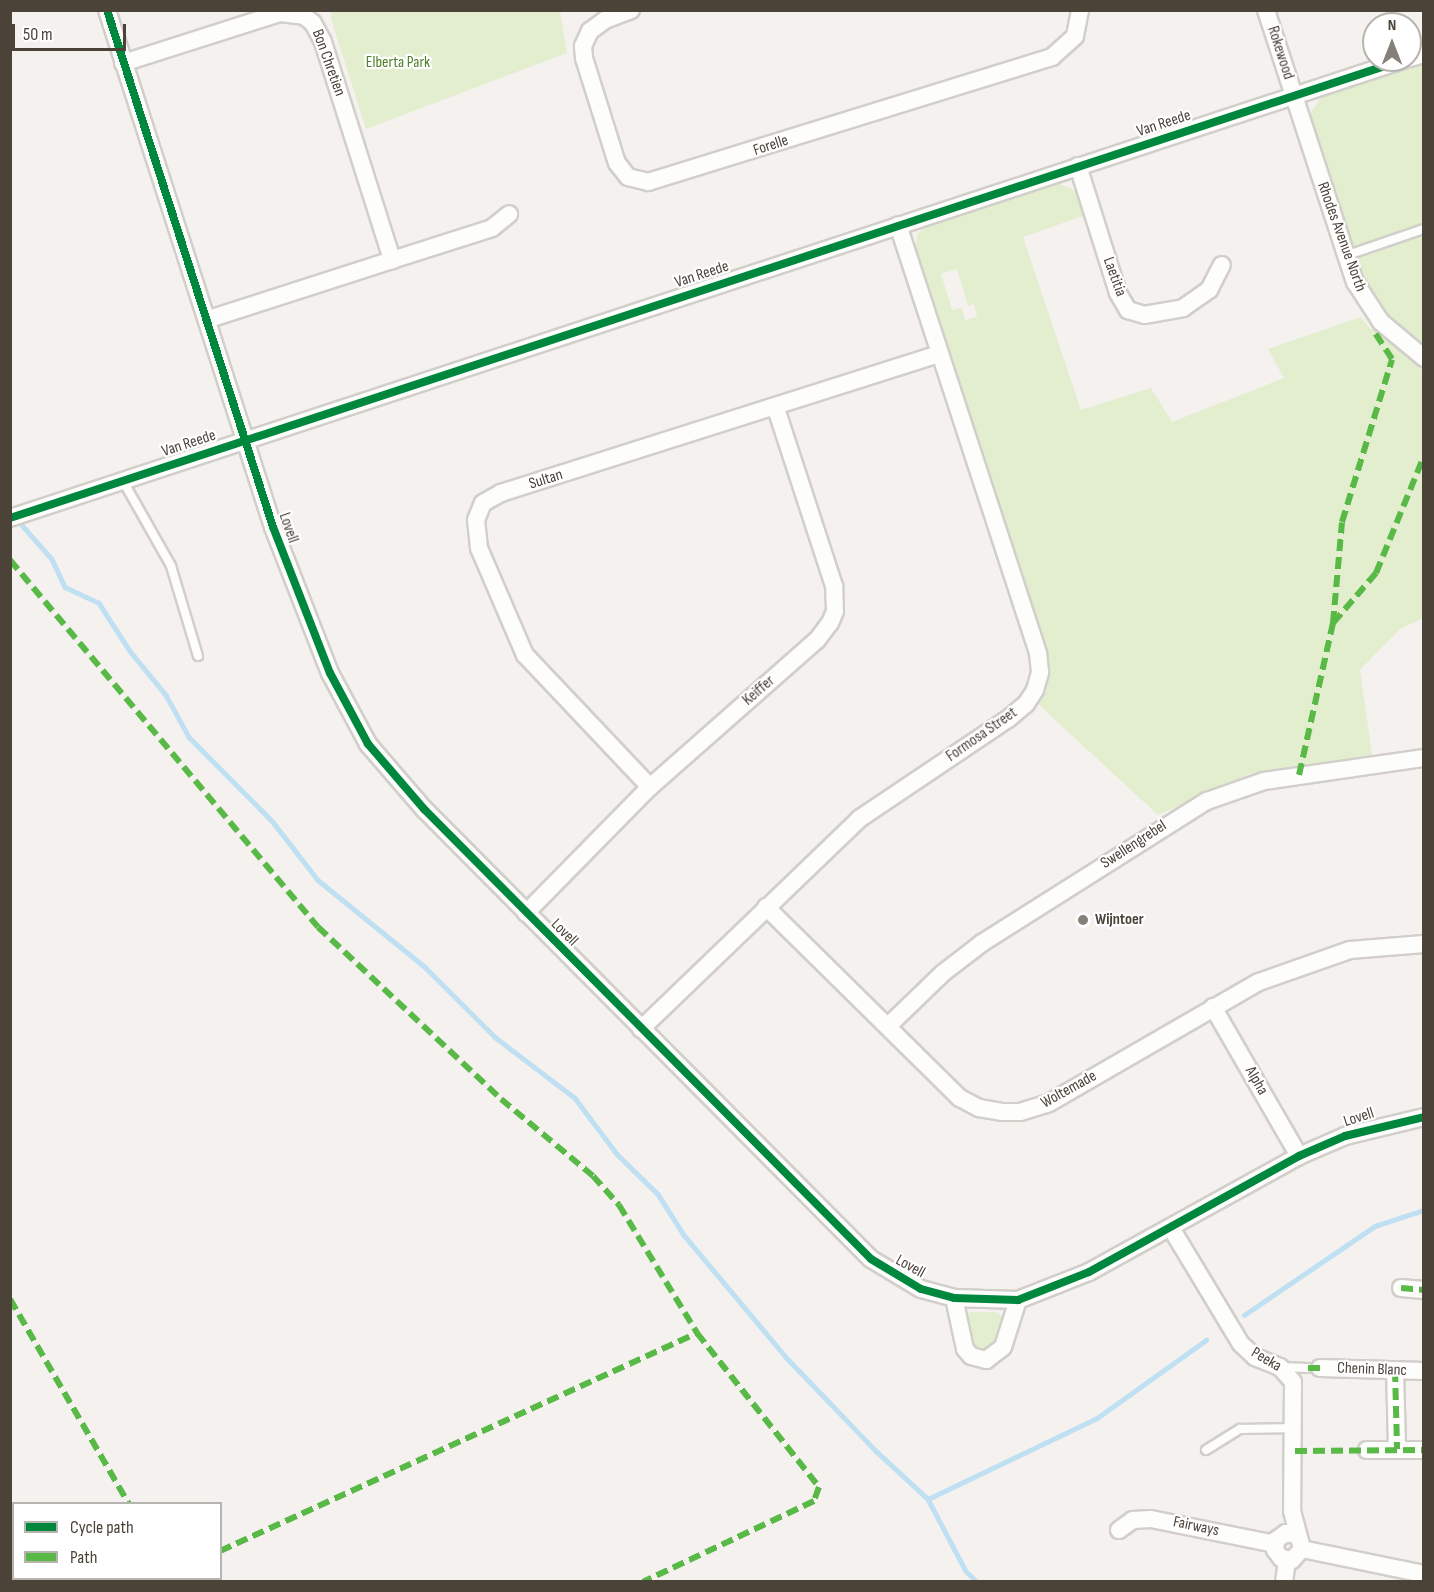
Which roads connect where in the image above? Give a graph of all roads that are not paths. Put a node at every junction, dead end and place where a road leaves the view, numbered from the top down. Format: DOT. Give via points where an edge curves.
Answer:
graph roads {
  1 [pos="107,10"];
  2 [pos="631,10"];
  3 [pos="1080,10"];
  4 [pos="1266,10"];
  5 [pos="123,63"];
  6 [pos="1364,72"];
  7 [pos="1293,94"];
  8 [pos="1078,166"];
  9 [pos="509,214"];
  10 [pos="898,225"];
  11 [pos="1424,229"];
  12 [pos="1344,256"];
  13 [pos="392,260"];
  14 [pos="1222,265"];
  15 [pos="208,319"];
  16 [pos="940,354"];
  17 [pos="1424,358"];
  18 [pos="776,409"];
  19 [pos="246,440"];
  20 [pos="123,480"];
  21 [pos="10,518"];
  22 [pos="198,656"];
  23 [pos="1424,758"];
  24 [pos="650,787"];
  25 [pos="766,907"];
  26 [pos="526,913"];
  27 [pos="1424,944"];
  28 [pos="1214,1006"];
  29 [pos="888,1026"];
  30 [pos="641,1029"];
  31 [pos="1424,1117"];
  32 [pos="1299,1156"];
  33 [pos="1171,1228"];
  34 [pos="1401,1288"];
  35 [pos="1424,1290"];
  36 [pos="954,1298"];
  37 [pos="1018,1300"];
  38 [pos="1280,1367"];
  39 [pos="1314,1368"];
  40 [pos="1395,1370"];
  41 [pos="1424,1371"];
  42 [pos="1294,1428"];
  43 [pos="1397,1449"];
  44 [pos="1206,1450"];
  45 [pos="1367,1450"];
  46 [pos="1424,1450"];
  47 [pos="1119,1530"];
  48 [pos="1288,1541"];
  49 [pos="1424,1574"];
  50 [pos="1284,1581"];
  1 -- 5 [label="street, Lovell"];
  2 -- 3 [label="street, Forelle" via="604,20 590,31 583,46 584,58 617,163 628,177 648,182 1052,57 1075,36"];
  4 -- 7 [label="street, Rokewood"];
  5 -- 13 [label="street, Bon Chretien" via="280,13 304,16 313,23 323,42"];
  5 -- 15 [label="street, Lovell"];
  6 -- 7 [label="street, Van Reede"];
  7 -- 8 [label="street, Van Reede"];
  7 -- 12 [label="street, Rhodes Avenue North"];
  8 -- 10 [label="street, Van Reede"];
  8 -- 14 [label="street, Laetitia" via="1118,293 1128,310 1144,315 1183,308 1209,290"];
  9 -- 13 [label="street" via="492,228"];
  10 -- 16 [label="street, Formosa Street"];
  10 -- 19 [label="street, Van Reede"];
  11 -- 12 [label="lane"];
  12 -- 17 [label="street, Rhodes Avenue North" via="1368,306"];
  13 -- 15 [label="street"];
  15 -- 19 [label="street, Lovell"];
  16 -- 18 [label="street, Sultan"];
  16 -- 25 [label="street, Formosa Street" via="1038,654 1040,672 1035,690 1008,719 859,819"];
  18 -- 24 [label="street, Keiffer" via="834,586 835,610 818,639"];
  18 -- 24 [label="street, Sultan" via="501,494 483,503 478,512 475,532 479,548 525,654"];
  19 -- 20 [label="street, Van Reede"];
  19 -- 26 [label="street, Lovell" via="304,611 330,673 368,744 424,809"];
  20 -- 21 [label="street, Van Reede"];
  20 -- 22 [label="lane" via="171,566"];
  23 -- 29 [label="street, Swellengrebel" via="1264,781 1207,801 982,943 943,973"];
  24 -- 26 [label="street, Keiffer"];
  25 -- 29 [label="street, Woltemade"];
  25 -- 30 [label="street, Formosa Street"];
  26 -- 30 [label="street, Lovell"];
  27 -- 28 [label="street, Woltemade" via="1350,950 1240,989"];
  28 -- 29 [label="street, Woltemade" via="1049,1103 1020,1112 979,1108 960,1098"];
  28 -- 32 [label="street, Alpha"];
  30 -- 36 [label="street, Lovell" via="871,1259 921,1289"];
  31 -- 32 [label="street, Lovell" via="1344,1136"];
  32 -- 33 [label="street, Lovell"];
  33 -- 37 [label="street, Lovell" via="1055,1288"];
  33 -- 38 [label="street, Peeka" via="1228,1328 1255,1357"];
  34 -- 35 [label="street"];
  36 -- 37 [label="street, Lovell"];
  36 -- 37 [label="street" via="965,1349 971,1356 986,1360 1003,1347"];
  38 -- 39 [label="lane"];
  38 -- 42 [label="street, Peeka" via="1293,1382"];
  39 -- 40 [label="street, Chenin Blanc"];
  40 -- 41 [label="street, Chenin Blanc"];
  40 -- 43 [label="street"];
  42 -- 44 [label="lane" via="1240,1429"];
  42 -- 48 [label="street, Peeka"];
  43 -- 45 [label="street"];
  43 -- 46 [label="street"];
  47 -- 48 [label="street, Fairways" via="1134,1520 1151,1519"];
  48 -- 49 [label="street, Fairways"];
  48 -- 50 [label="street" via="1277,1555 1287,1560"];
}
